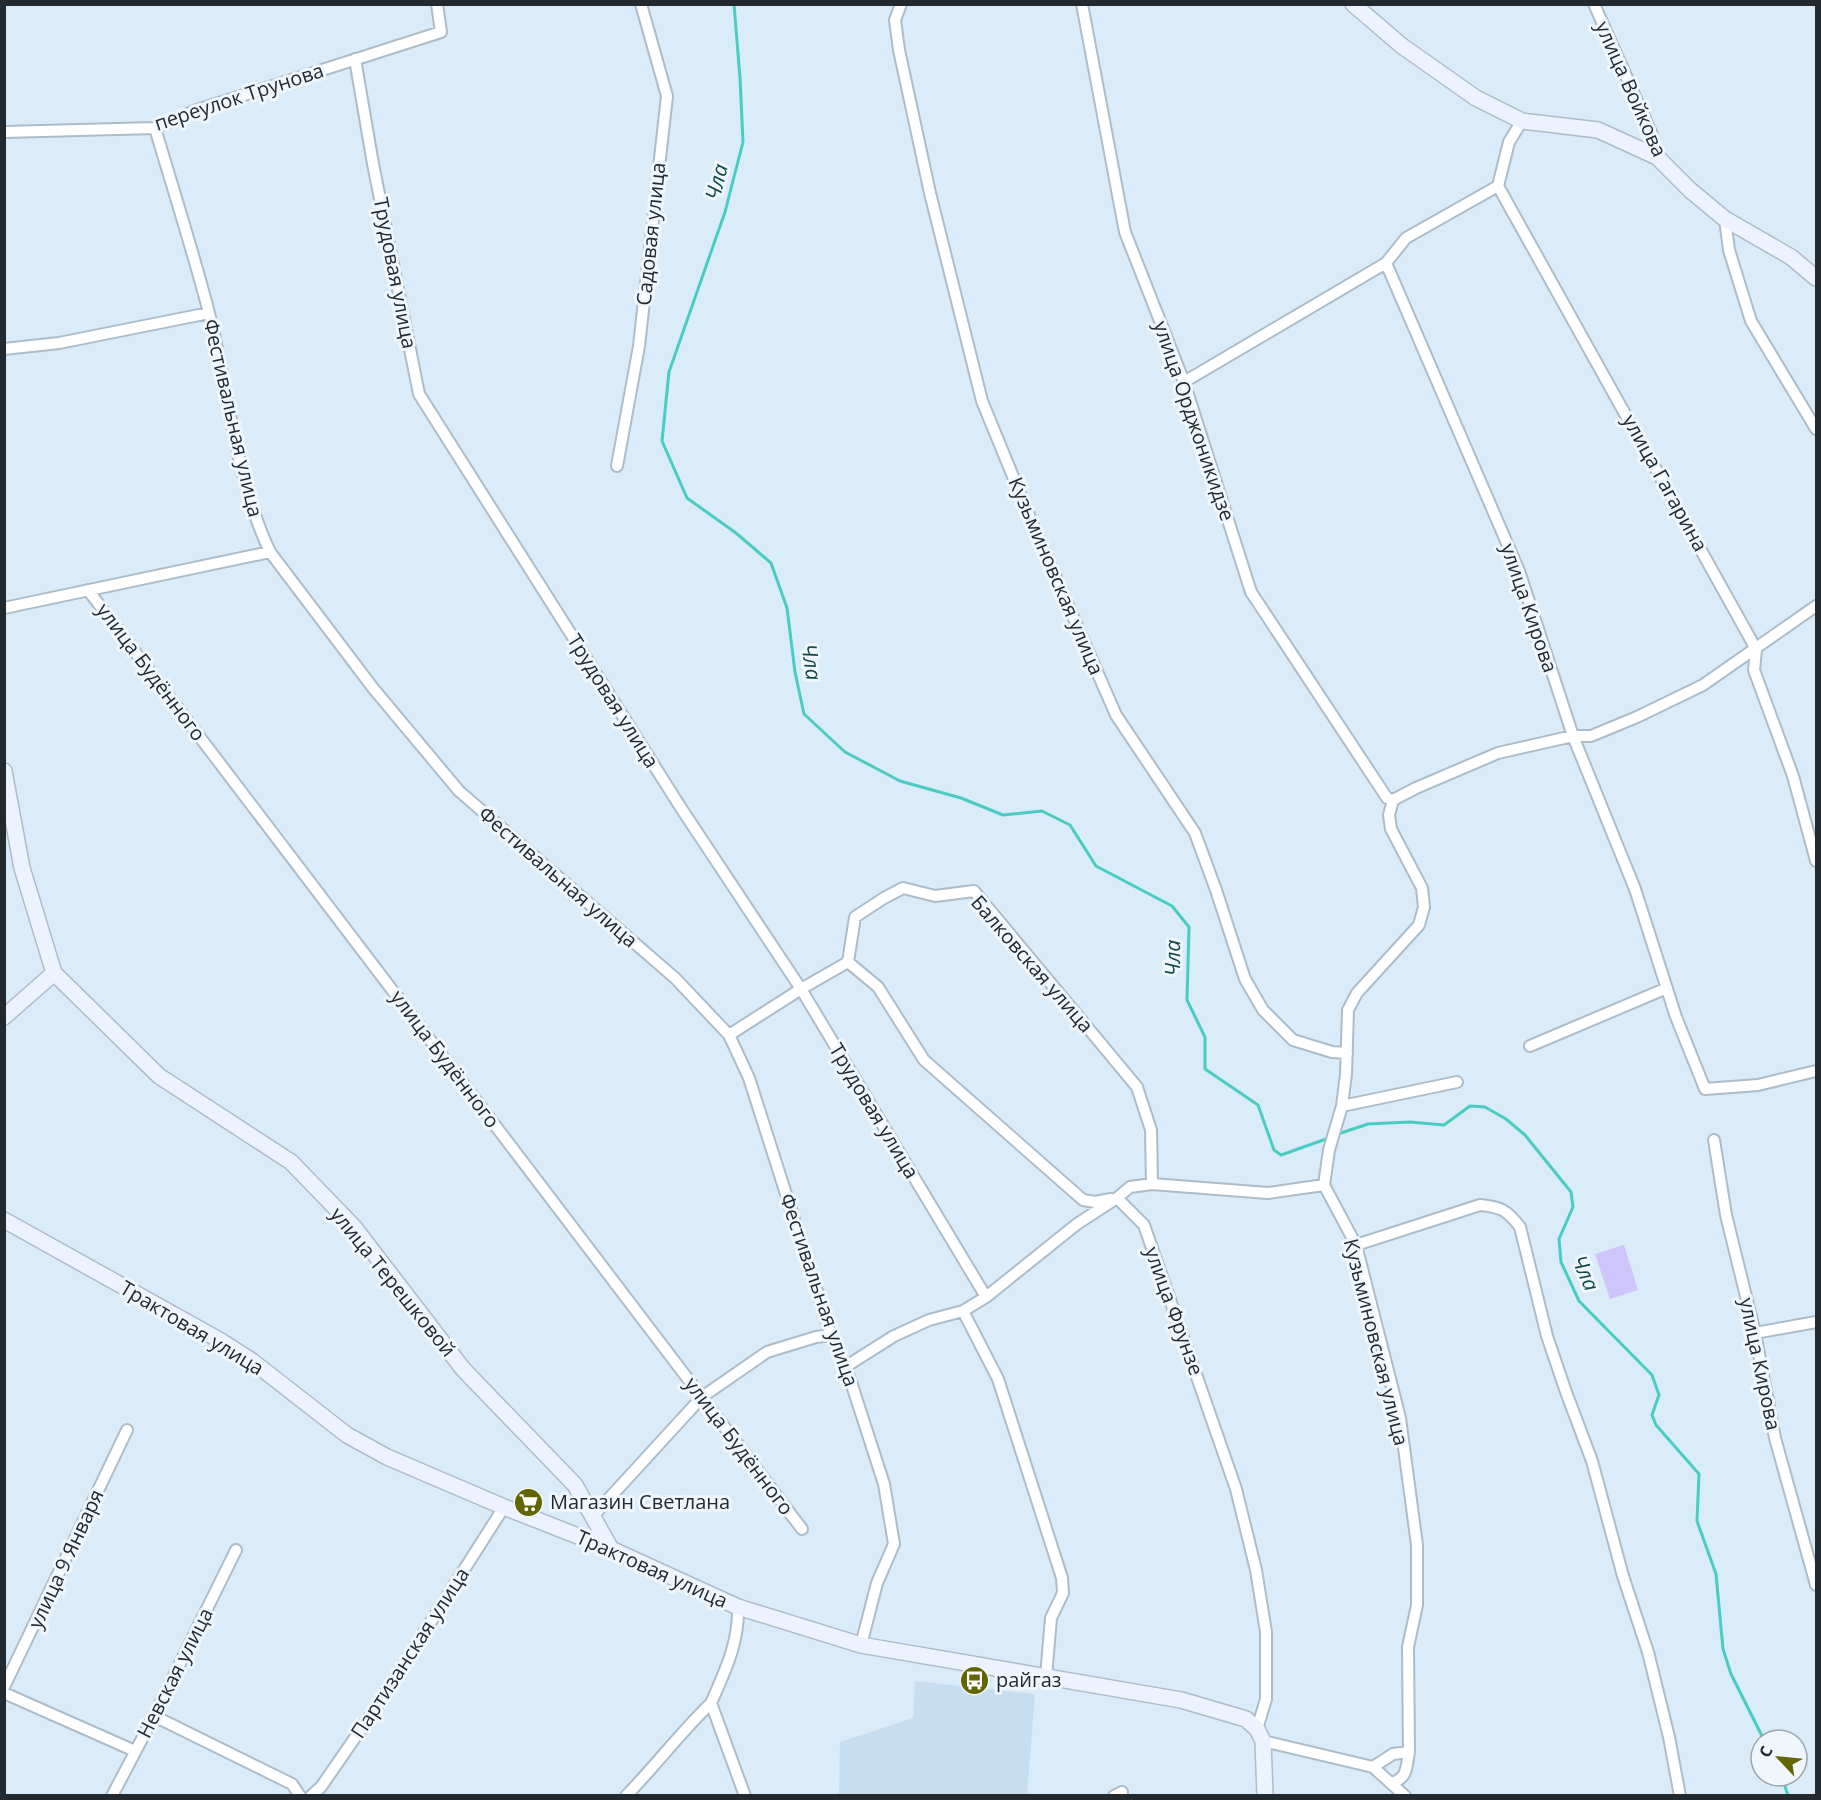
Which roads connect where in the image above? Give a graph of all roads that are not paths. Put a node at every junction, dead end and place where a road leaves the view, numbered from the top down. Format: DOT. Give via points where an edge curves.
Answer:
graph roads {
  1 [pos="437,4"];
  2 [pos="641,4"];
  3 [pos="901,4"];
  4 [pos="1082,4"];
  5 [pos="1353,4"];
  6 [pos="1594,4"];
  7 [pos="355,59"];
  8 [pos="1522,121"];
  9 [pos="154,128"];
  10 [pos="4,132"];
  11 [pos="1657,157"];
  12 [pos="1498,186"];
  13 [pos="1725,219"];
  14 [pos="1386,263"];
  15 [pos="1816,278"];
  16 [pos="209,313"];
  17 [pos="4,349"];
  18 [pos="1184,382"];
  19 [pos="1816,429"];
  20 [pos="617,466"];
  21 [pos="270,552"];
  22 [pos="88,590"];
  23 [pos="1816,606"];
  24 [pos="4,608"];
  25 [pos="1756,650"];
  26 [pos="1573,736"];
  27 [pos="4,771"];
  28 [pos="1393,800"];
  29 [pos="1816,861"];
  30 [pos="848,962"];
  31 [pos="54,973"];
  32 [pos="1667,988"];
  33 [pos="801,989"];
  34 [pos="4,1017"];
  35 [pos="729,1035"];
  36 [pos="1530,1046"];
  37 [pos="1347,1053"];
  38 [pos="1816,1071"];
  39 [pos="1457,1082"];
  40 [pos="1342,1106"];
  41 [pos="1714,1140"];
  42 [pos="1152,1184"];
  43 [pos="1324,1185"];
  44 [pos="1117,1198"];
  45 [pos="4,1220"];
  46 [pos="1356,1245"];
  47 [pos="986,1297"];
  48 [pos="963,1311"];
  49 [pos="1816,1322"];
  50 [pos="1755,1333"];
  51 [pos="831,1335"];
  52 [pos="845,1367"];
  53 [pos="702,1397"];
  54 [pos="127,1430"];
  55 [pos="504,1507"];
  56 [pos="592,1516"];
  57 [pos="802,1529"];
  58 [pos="611,1549"];
  59 [pos="236,1550"];
  60 [pos="1816,1585"];
  61 [pos="738,1607"];
  62 [pos="861,1645"];
  63 [pos="1046,1677"];
  64 [pos="4,1688"];
  65 [pos="4,1692"];
  66 [pos="711,1703"];
  67 [pos="154,1716"];
  68 [pos="1260,1735"];
  69 [pos="135,1751"];
  70 [pos="1409,1752"];
  71 [pos="1373,1767"];
  72 [pos="1392,1783"];
  73 [pos="112,1796"];
  74 [pos="300,1796"];
  75 [pos="311,1796"];
  76 [pos="626,1796"];
  77 [pos="745,1796"];
  78 [pos="1265,1796"];
  79 [pos="1405,1796"];
  80 [pos="1680,1796"];
  1 -- 7 [label="street, переулок Трунова" via="441,32"];
  2 -- 20 [label="street, Садовая улица" via="667,96 639,346"];
  3 -- 37 [label="street, Кузьминовская улица" via="895,20 899,50 982,401 1093,664 1116,715 1195,833 1245,979 1263,1010 1293,1040"];
  4 -- 18 [label="street, улица Орджоникидзе" via="1125,232"];
  5 -- 8 [label="street" via="1402,46 1476,98"];
  6 -- 11 [label="street, улица Войкова" via="1651,132"];
  7 -- 9 [label="street, переулок Трунова" via="197,110"];
  7 -- 33 [label="street, Трудовая улица" via="419,394 681,808"];
  8 -- 11 [label="street" via="1598,130"];
  8 -- 12 [label="street" via="1509,142"];
  9 -- 10 [label="street, переулок Трунова"];
  9 -- 16 [label="street, Фестивальная улица"];
  11 -- 13 [label="street, улица Войкова"];
  12 -- 14 [label="street" via="1406,238"];
  12 -- 25 [label="street, улица Гагарина"];
  13 -- 15 [label="street, улица Войкова" via="1791,257"];
  13 -- 19 [label="street" via="1729,250 1751,321"];
  14 -- 18 [label="street"];
  14 -- 26 [label="street, улица Кирова" via="1519,571"];
  16 -- 17 [label="street" via="59,343"];
  16 -- 21 [label="street, Фестивальная улица" via="236,444 258,527"];
  18 -- 28 [label="street, улица Орджоникидзе" via="1251,592 1387,798"];
  21 -- 22 [label="street"];
  21 -- 35 [label="street, Фестивальная улица" via="373,688 459,791 675,978"];
  22 -- 24 [label="street"];
  22 -- 53 [label="street, улица Будённого"];
  23 -- 25 [label="street"];
  25 -- 26 [label="street" via="1703,685 1637,717 1591,736"];
  25 -- 29 [label="street, улица Гагарина" via="1754,670 1793,776"];
  26 -- 28 [label="street" via="1498,753"];
  26 -- 32 [label="street, улица Кирова" via="1635,889"];
  27 -- 31 [label="street, улица Терешковой" via="22,868"];
  28 -- 37 [label="street" via="1391,829 1422,888 1424,907 1419,925 1357,993 1348,1010"];
  30 -- 33 [label="street"];
  30 -- 42 [label="street, Балковская улица" via="855,917 884,898 903,888 934,896 974,891 1137,1087 1151,1130"];
  30 -- 44 [label="street" via="878,987 924,1060 1021,1147 1083,1200"];
  31 -- 34 [label="street"];
  31 -- 56 [label="street, улица Терешковой" via="159,1076 291,1162 354,1227 464,1370 575,1485"];
  32 -- 36 [label="street"];
  32 -- 38 [label="street, улица Кирова" via="1705,1089 1758,1085"];
  33 -- 35 [label="street"];
  33 -- 47 [label="street, Трудовая улица"];
  35 -- 51 [label="street, Фестивальная улица" via="749,1078"];
  37 -- 40 [label="street"];
  39 -- 40 [label="street"];
  40 -- 43 [label="street"];
  41 -- 50 [label="street, улица Кирова" via="1726,1215"];
  42 -- 43 [label="street" via="1268,1193"];
  42 -- 44 [label="street" via="1130,1187"];
  43 -- 46 [label="street, Кузьминовская улица"];
  44 -- 47 [label="street" via="1077,1224"];
  44 -- 68 [label="street, улица Фрунзе" via="1144,1225 1236,1489 1266,1632 1266,1699"];
  45 -- 55 [label="street, Трактовая улица" via="221,1341 347,1435 387,1458"];
  46 -- 70 [label="street, Кузьминовская улица" via="1400,1418 1417,1545 1417,1605 1408,1647"];
  46 -- 80 [label="street" via="1480,1205 1495,1206 1510,1214 1520,1227 1547,1336 1592,1461 1648,1652"];
  47 -- 48 [label="street"];
  48 -- 52 [label="street" via="929,1320 894,1336"];
  48 -- 63 [label="street" via="998,1379 1062,1578 1063,1593 1051,1618"];
  49 -- 50 [label="street"];
  50 -- 60 [label="street, улица Кирова" via="1775,1438"];
  51 -- 52 [label="street, Фестивальная улица"];
  51 -- 53 [label="street" via="767,1352"];
  52 -- 62 [label="street, Фестивальная улица" via="884,1484 894,1545 877,1583"];
  53 -- 56 [label="street"];
  53 -- 57 [label="street, улица Будённого"];
  54 -- 64 [label="street, улица 9 Января"];
  55 -- 58 [label="street, Трактовая улица"];
  55 -- 75 [label="street, Партизанская улица" via="381,1700"];
  56 -- 58 [label="street, улица Терешковой"];
  58 -- 61 [label="street, Трактовая улица"];
  59 -- 67 [label="street, Невская улица"];
  61 -- 62 [label="street, Трактовая улица"];
  61 -- 66 [label="street" via="738,1629"];
  62 -- 63 [label="street, Трактовая улица"];
  63 -- 68 [label="street, Трактовая улица" via="1181,1700 1246,1719"];
  65 -- 69 [label="street"];
  66 -- 76 [label="street"];
  66 -- 77 [label="street"];
  67 -- 69 [label="street, Невская улица"];
  67 -- 74 [label="street" via="292,1784"];
  68 -- 71 [label="street"];
  68 -- 78 [label="street, улица Фрунзе"];
  69 -- 73 [label="street, Невская улица"];
  70 -- 71 [label="street" via="1393,1754"];
  70 -- 72 [label="street, Кузьминовская улица" via="1406,1772 1401,1780"];
  71 -- 72 [label="street"];
  72 -- 79 [label="street"];
}
